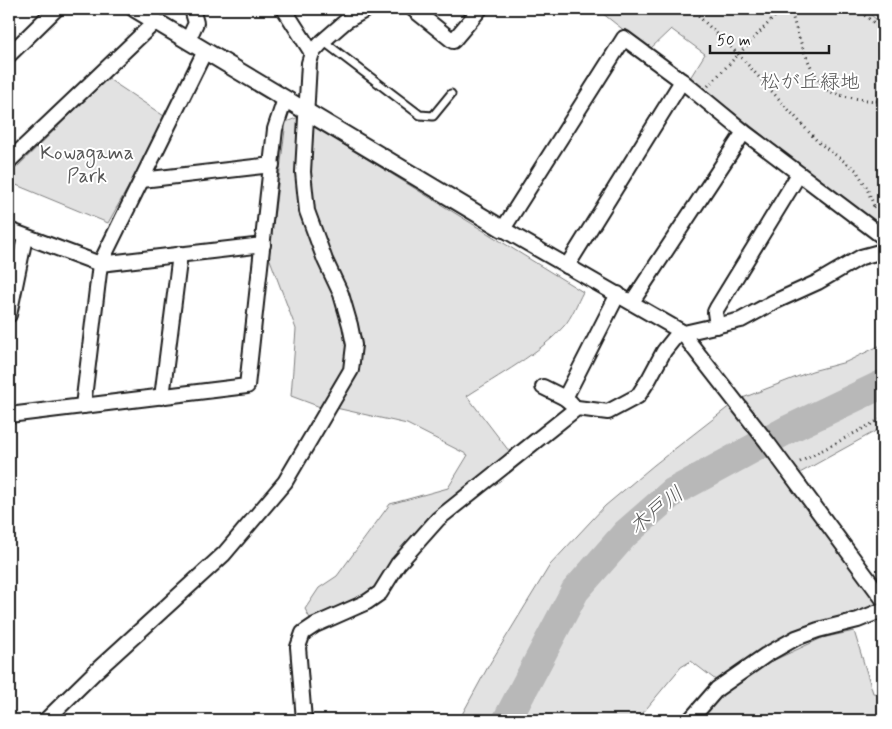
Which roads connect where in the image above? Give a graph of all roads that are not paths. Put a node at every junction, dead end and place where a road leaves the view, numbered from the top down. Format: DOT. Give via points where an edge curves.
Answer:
graph roads {
  1 [pos="56,9"];
  2 [pos="135,9"];
  3 [pos="192,9"];
  4 [pos="284,9"];
  5 [pos="367,9"];
  6 [pos="413,9"];
  7 [pos="480,9"];
  8 [pos="156,21"];
  9 [pos="188,40"];
  10 [pos="323,41"];
  11 [pos="206,51"];
  12 [pos="312,53"];
  13 [pos="9,55"];
  14 [pos="682,81"];
  15 [pos="451,94"];
  16 [pos="285,99"];
  17 [pos="308,112"];
  18 [pos="744,132"];
  19 [pos="9,161"];
  20 [pos="272,165"];
  21 [pos="799,174"];
  22 [pos="142,180"];
  23 [pos="504,229"];
  24 [pos="9,230"];
  25 [pos="26,237"];
  26 [pos="883,238"];
  27 [pos="263,245"];
  28 [pos="883,251"];
  29 [pos="180,254"];
  30 [pos="100,264"];
  31 [pos="567,266"];
  32 [pos="618,294"];
  33 [pos="632,302"];
  34 [pos="9,315"];
  35 [pos="717,326"];
  36 [pos="682,332"];
  37 [pos="544,386"];
  38 [pos="162,397"];
  39 [pos="564,398"];
  40 [pos="83,406"];
  41 [pos="577,408"];
  42 [pos="9,415"];
  43 [pos="883,599"];
  44 [pos="883,610"];
  45 [pos="46,720"];
  46 [pos="304,720"];
  47 [pos="690,720"];
  1 -- 13 [label="street"];
  2 -- 8 [label="street"];
  3 -- 9 [label="street" via="196,23"];
  4 -- 12 [label="street"];
  5 -- 10 [label="street" via="346,21"];
  6 -- 7 [label="street" via="453,41"];
  8 -- 9 [label="street"];
  8 -- 19 [label="street"];
  9 -- 11 [label="street"];
  10 -- 12 [label="street"];
  10 -- 15 [label="lane" via="420,114 433,116"];
  11 -- 16 [label="street"];
  11 -- 22 [label="street"];
  12 -- 17 [label="street"];
  14 -- 18 [label="street"];
  14 -- 23 [label="street" via="624,38"];
  14 -- 31 [label="street"];
  16 -- 17 [label="street"];
  16 -- 20 [label="street" via="275,129"];
  17 -- 23 [label="street"];
  17 -- 45 [label="street" via="304,172 307,211 341,294 350,325 354,344 351,370 285,482 224,554"];
  18 -- 21 [label="street"];
  18 -- 33 [label="street"];
  20 -- 22 [label="street"];
  20 -- 27 [label="street"];
  21 -- 26 [label="street"];
  21 -- 35 [label="street" via="717,308"];
  22 -- 30 [label="street"];
  23 -- 31 [label="street"];
  24 -- 25 [label="street"];
  25 -- 30 [label="street"];
  25 -- 34 [label="street"];
  27 -- 29 [label="street"];
  27 -- 38 [label="street" via="247,386"];
  28 -- 35 [label="street" via="861,257 742,320"];
  29 -- 30 [label="street"];
  29 -- 38 [label="street"];
  30 -- 40 [label="street"];
  31 -- 32 [label="street"];
  32 -- 33 [label="street"];
  32 -- 39 [label="street"];
  33 -- 36 [label="street"];
  35 -- 36 [label="street"];
  36 -- 41 [label="street" via="664,351 638,396 608,412"];
  36 -- 43 [label="street"];
  37 -- 39 [label="street"];
  38 -- 40 [label="street"];
  39 -- 41 [label="street"];
  40 -- 42 [label="street"];
  41 -- 46 [label="street" via="438,519 398,564 380,593 368,602 302,633 298,647"];
  44 -- 47 [label="street" via="796,638 773,651 717,689"];
}
